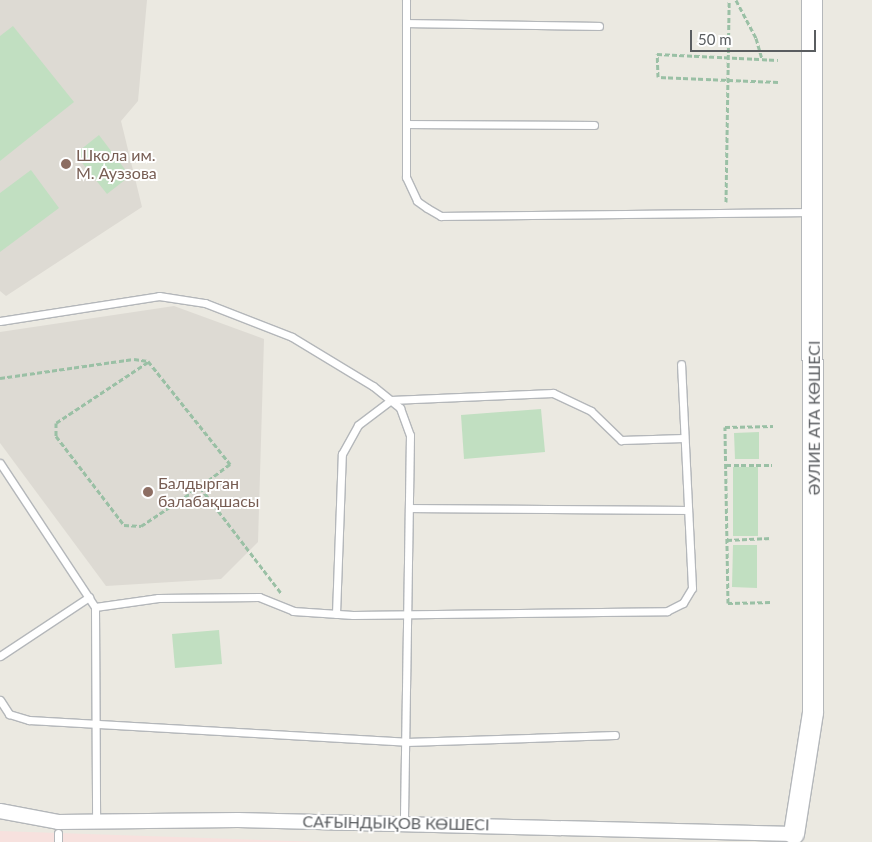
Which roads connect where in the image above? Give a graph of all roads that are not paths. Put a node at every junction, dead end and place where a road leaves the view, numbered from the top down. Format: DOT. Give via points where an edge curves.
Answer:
graph roads {
  1 [pos="406,0"];
  2 [pos="812,0"];
  3 [pos="406,23"];
  4 [pos="599,26"];
  5 [pos="406,124"];
  6 [pos="594,125"];
  7 [pos="813,212"];
  8 [pos="0,321"];
  9 [pos="681,364"];
  10 [pos="391,400"];
  11 [pos="684,438"];
  12 [pos="0,462"];
  13 [pos="409,508"];
  14 [pos="688,510"];
  15 [pos="89,597"];
  16 [pos="95,607"];
  17 [pos="408,612"];
  18 [pos="336,614"];
  19 [pos="0,656"];
  20 [pos="0,700"];
  21 [pos="98,724"];
  22 [pos="615,735"];
  23 [pos="406,742"];
  24 [pos="0,811"];
  25 [pos="96,822"];
  26 [pos="404,823"];
  27 [pos="58,833"];
  28 [pos="794,839"];
  29 [pos="58,842"];
  1 -- 3 [label="lane"];
  2 -- 7 [label="main road, ӘУЛИЕ АТА КӨШЕСІ"];
  3 -- 4 [label="lane"];
  3 -- 5 [label="lane"];
  5 -- 6 [label="lane"];
  5 -- 7 [label="lane" via="406,177 410,189 416,200 441,216"];
  7 -- 28 [label="main road, ӘУЛИЕ АТА КӨШЕСІ" via="813,713"];
  8 -- 10 [label="lane" via="159,296 205,303 292,337"];
  9 -- 11 [label="lane"];
  10 -- 11 [label="lane" via="553,394 591,411 621,440"];
  10 -- 13 [label="lane" via="400,408 410,435"];
  10 -- 18 [label="lane" via="358,425 342,454"];
  11 -- 14 [label="lane"];
  12 -- 15 [label="lane"];
  13 -- 14 [label="lane"];
  13 -- 17 [label="lane"];
  14 -- 17 [label="lane" via="692,588 683,603 667,611"];
  15 -- 16 [label="lane"];
  15 -- 19 [label="lane"];
  16 -- 18 [label="lane" via="158,598 258,597 284,607"];
  16 -- 21 [label="lane"];
  17 -- 18 [label="lane"];
  17 -- 23 [label="lane"];
  20 -- 21 [label="lane" via="10,714 29,720"];
  21 -- 23 [label="lane"];
  21 -- 25 [label="lane"];
  22 -- 23 [label="lane"];
  23 -- 26 [label="lane"];
  24 -- 25 [label="street, САҒЫНДЫҚОВ КӨШЕСІ" via="58,822"];
  25 -- 26 [label="street, САҒЫНДЫҚОВ КӨШЕСІ"];
  26 -- 28 [label="street, САҒЫНДЫҚОВ КӨШЕСІ"];
  27 -- 29 [label="lane"];
}
